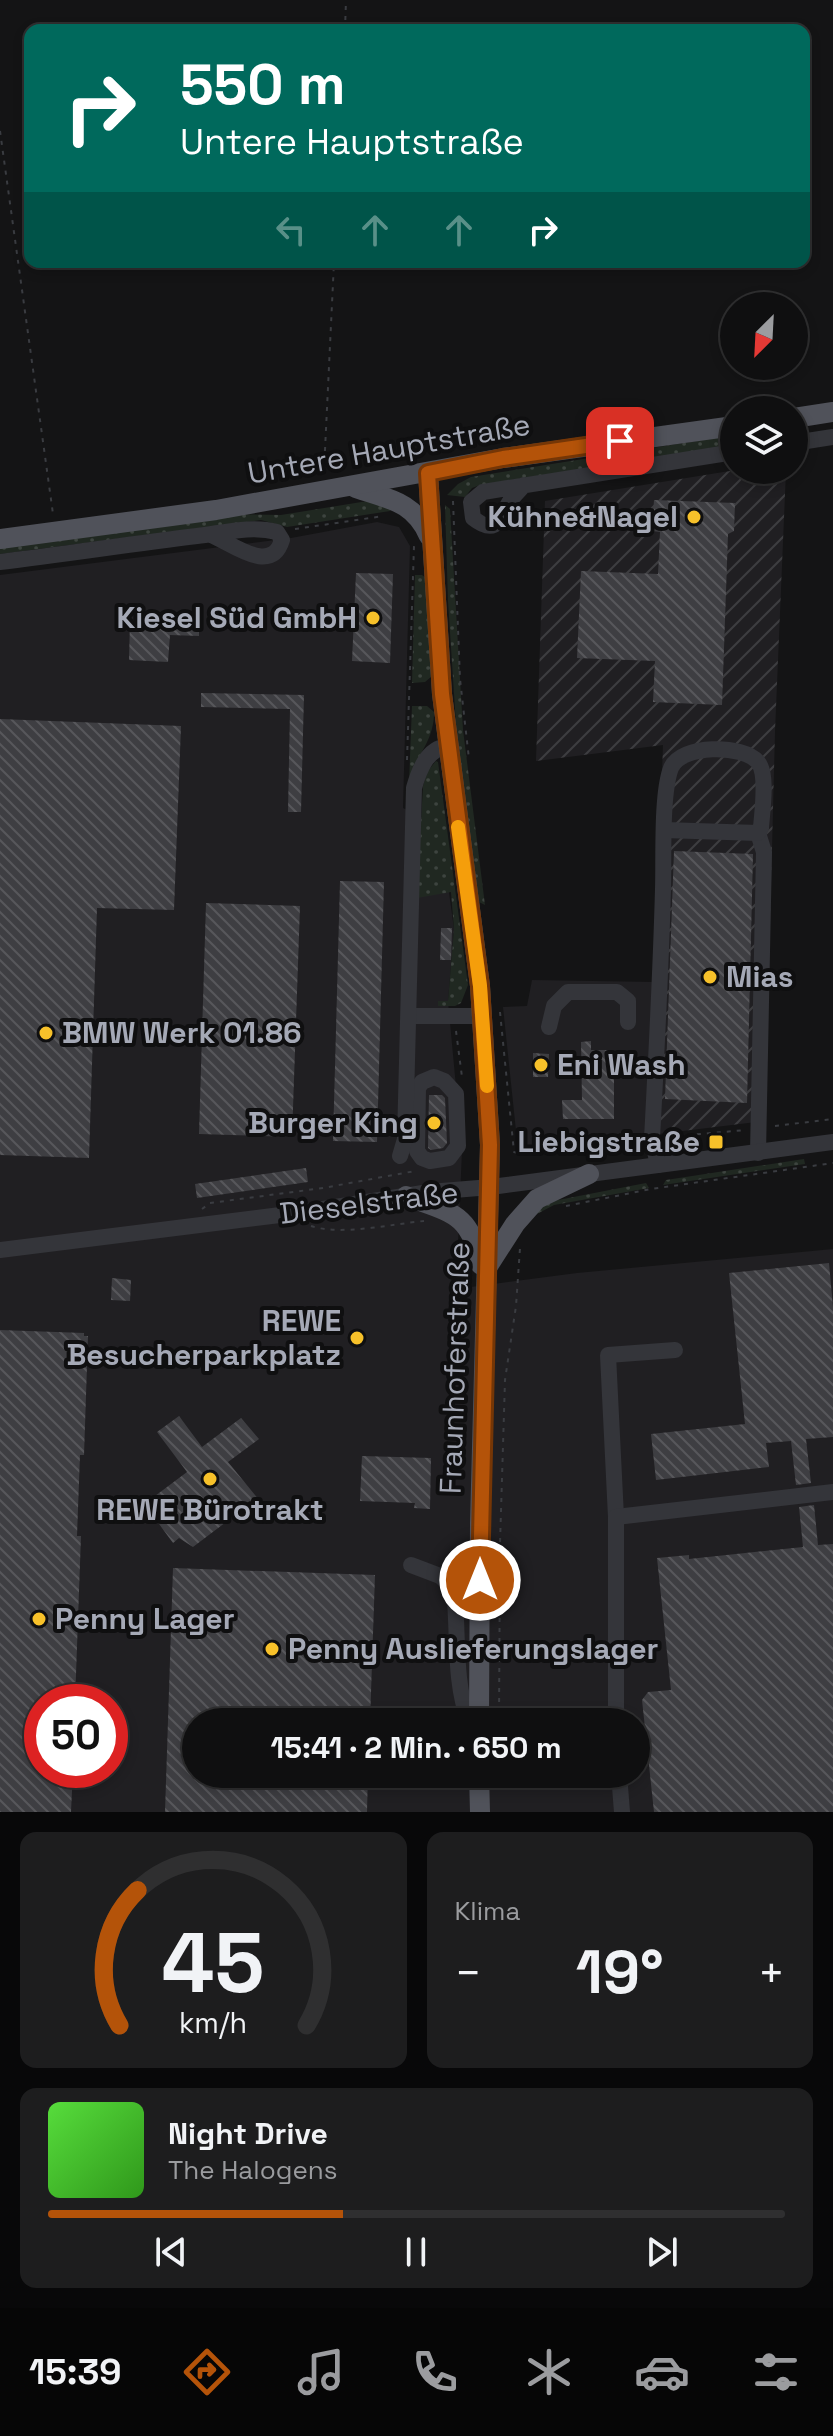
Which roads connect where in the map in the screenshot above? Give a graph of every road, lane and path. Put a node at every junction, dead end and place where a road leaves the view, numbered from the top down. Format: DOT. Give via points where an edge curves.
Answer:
graph roads {
  1 [pos="346,0"];
  2 [pos="345,24"];
  3 [pos="0,131"];
  4 [pos="334,268"];
  5 [pos="833,412"];
  6 [pos="808,416"];
  7 [pos="720,428"];
  8 [pos="833,437"];
  9 [pos="808,441"];
  10 [pos="720,454"];
  11 [pos="428,473"];
  12 [pos="524,485"];
  13 [pos="352,487"];
  14 [pos="323,492"];
  15 [pos="453,501"];
  16 [pos="55,532"];
  17 [pos="211,535"];
  18 [pos="0,539"];
  19 [pos="423,543"];
  20 [pos="0,562"];
  21 [pos="447,746"];
  22 [pos="469,759"];
  23 [pos="407,761"];
  24 [pos="664,830"];
  25 [pos="758,833"];
  26 [pos="498,1000"];
  27 [pos="409,1016"];
  28 [pos="483,1016"];
  29 [pos="628,1022"];
  30 [pos="549,1027"];
  31 [pos="434,1077"];
  32 [pos="833,1119"];
  33 [pos="758,1129"];
  34 [pos="652,1138"];
  35 [pos="833,1142"];
  36 [pos="758,1153"];
  37 [pos="400,1156"];
  38 [pos="833,1163"];
  39 [pos="658,1165"];
  40 [pos="414,1171"];
  41 [pos="589,1174"];
  42 [pos="491,1187"];
  43 [pos="406,1196"];
  44 [pos="558,1207"];
  45 [pos="432,1220"];
  46 [pos="199,1224"];
  47 [pos="304,1224"];
  48 [pos="522,1240"];
  49 [pos="0,1250"];
  50 [pos="488,1266"];
  51 [pos="487,1291"];
  52 [pos="675,1350"];
  53 [pos="833,1492"];
  54 [pos="616,1517"];
  55 [pos="411,1565"];
  56 [pos="464,1708"];
  57 [pos="479,1708"];
  58 [pos="499,1708"];
  59 [pos="616,1708"];
  60 [pos="479,1788"];
  61 [pos="620,1788"];
  62 [pos="480,1812"];
  63 [pos="622,1812"];
  1 -- 2 [label="path"];
  3 -- 16 [label="path"];
  4 -- 14 [label="path"];
  5 -- 6 [label="main road"];
  7 -- 11 [label="main road, Untere Hauptstraße"];
  8 -- 9 [label="street"];
  10 -- 12 [label="street"];
  11 -- 13 [label="main road, Untere Hauptstraße"];
  11 -- 19 [label="main road, Fraunhoferstraße"];
  13 -- 14 [label="main road, Untere Hauptstraße"];
  13 -- 19 [label="main road" via="415,512 424,523"];
  14 -- 16 [label="main road, Untere Hauptstraße"];
  15 -- 22 [label="path" via="460,679"];
  16 -- 18 [label="main road, Untere Hauptstraße"];
  17 -- 20 [label="street"];
  19 -- 21 [label="main road, Fraunhoferstraße"];
  19 -- 23 [label="path"];
  21 -- 27 [label="street" via="438,747 425,761 414,788"];
  21 -- 28 [label="main road, Fraunhoferstraße"];
  24 -- 25 [label="street"];
  24 -- 25 [label="street" via="672,766 683,755 733,749 760,763 764,776"];
  24 -- 34 [label="street"];
  25 -- 33 [label="street" via="764,852"];
  26 -- 34 [label="path" via="514,1152"];
  27 -- 28 [label="street"];
  27 -- 37 [label="street"];
  28 -- 42 [label="main road, Fraunhoferstraße"];
  29 -- 30 [label="street" via="628,1001 617,992 568,992 554,1006"];
  31 -- 31 [label="street" via="418,1088 417,1151 430,1161 449,1158 458,1146 456,1094"];
  32 -- 33 [label="path"];
  33 -- 34 [label="path"];
  33 -- 36 [label="street"];
  34 -- 39 [label="street"];
  35 -- 36 [label="street, Dieselstraße"];
  36 -- 39 [label="street, Dieselstraße"];
  38 -- 44 [label="path"];
  39 -- 41 [label="street, Dieselstraße"];
  40 -- 46 [label="path" via="210,1203 199,1211"];
  41 -- 42 [label="street, Dieselstraße"];
  41 -- 50 [label="main road" via="537,1199"];
  42 -- 43 [label="street, Dieselstraße"];
  42 -- 50 [label="main road, Fraunhoferstraße"];
  43 -- 46 [label="street, Dieselstraße"];
  43 -- 51 [label="main road" via="461,1219 471,1231"];
  45 -- 47 [label="path" via="322,1230"];
  46 -- 49 [label="street, Dieselstraße"];
  48 -- 58 [label="path" via="505,1380"];
  50 -- 51 [label="main road, Fraunhoferstraße"];
  51 -- 57 [label="main road, Fraunhoferstraße"];
  52 -- 54 [label="street" via="608,1355"];
  53 -- 54 [label="street"];
  54 -- 59 [label="street"];
  55 -- 56 [label="street" via="454,1589"];
  60 -- 62 [label="main road"];
  61 -- 63 [label="street"];
}
